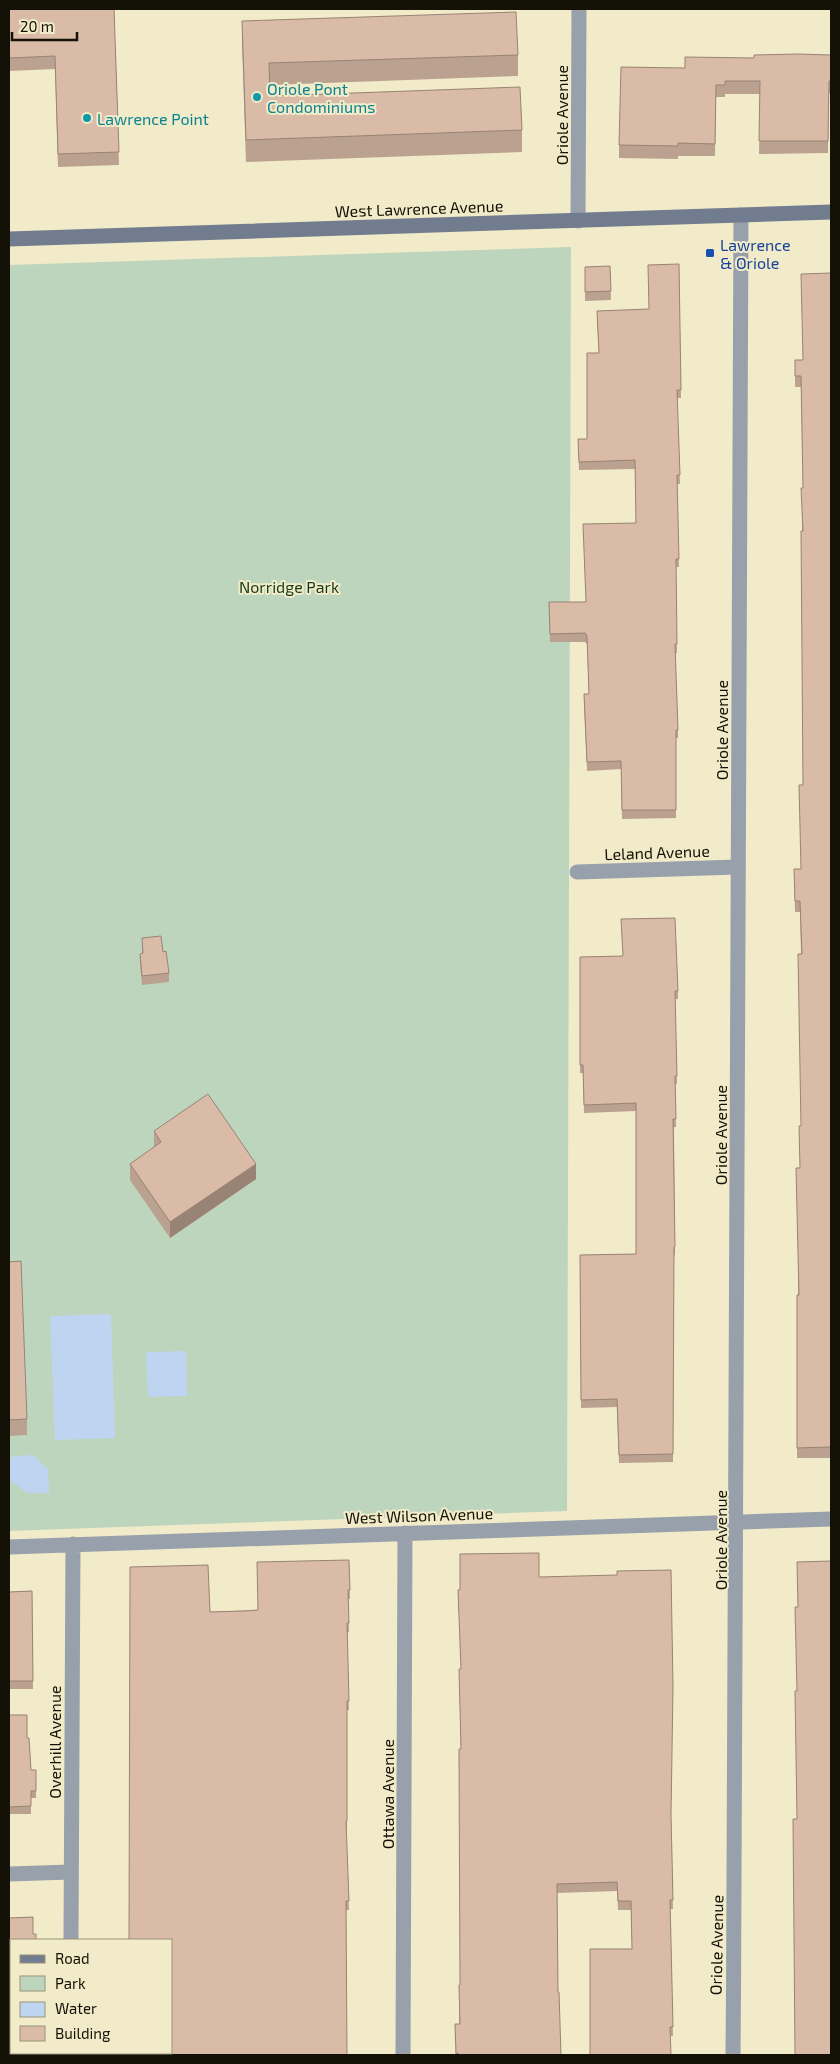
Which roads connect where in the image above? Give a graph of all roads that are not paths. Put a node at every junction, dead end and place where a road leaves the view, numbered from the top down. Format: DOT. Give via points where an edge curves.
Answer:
graph roads {
  1 [pos="579,9"];
  2 [pos="831,212"];
  3 [pos="741,215"];
  4 [pos="578,221"];
  5 [pos="9,239"];
  6 [pos="738,867"];
  7 [pos="577,872"];
  8 [pos="831,1519"];
  9 [pos="737,1522"];
  10 [pos="405,1533"];
  11 [pos="73,1544"];
  12 [pos="9,1547"];
  13 [pos="71,1872"];
  14 [pos="9,1874"];
  15 [pos="71,1939"];
  16 [pos="403,2055"];
  17 [pos="733,2055"];
  1 -- 4 [label="street, Oriole Avenue"];
  2 -- 3 [label="main road, West Lawrence Avenue"];
  3 -- 4 [label="main road, West Lawrence Avenue"];
  3 -- 6 [label="street, Oriole Avenue"];
  4 -- 5 [label="main road, West Lawrence Avenue"];
  6 -- 7 [label="street, Leland Avenue"];
  6 -- 9 [label="street, Oriole Avenue"];
  8 -- 9 [label="street, West Wilson Avenue"];
  9 -- 10 [label="street, West Wilson Avenue"];
  9 -- 17 [label="street, Oriole Avenue"];
  10 -- 11 [label="street, West Wilson Avenue"];
  10 -- 16 [label="street, Ottawa Avenue"];
  11 -- 12 [label="street, West Wilson Avenue"];
  11 -- 13 [label="street, Overhill Avenue"];
  13 -- 14 [label="street"];
  13 -- 15 [label="street, Overhill Avenue"];
}
